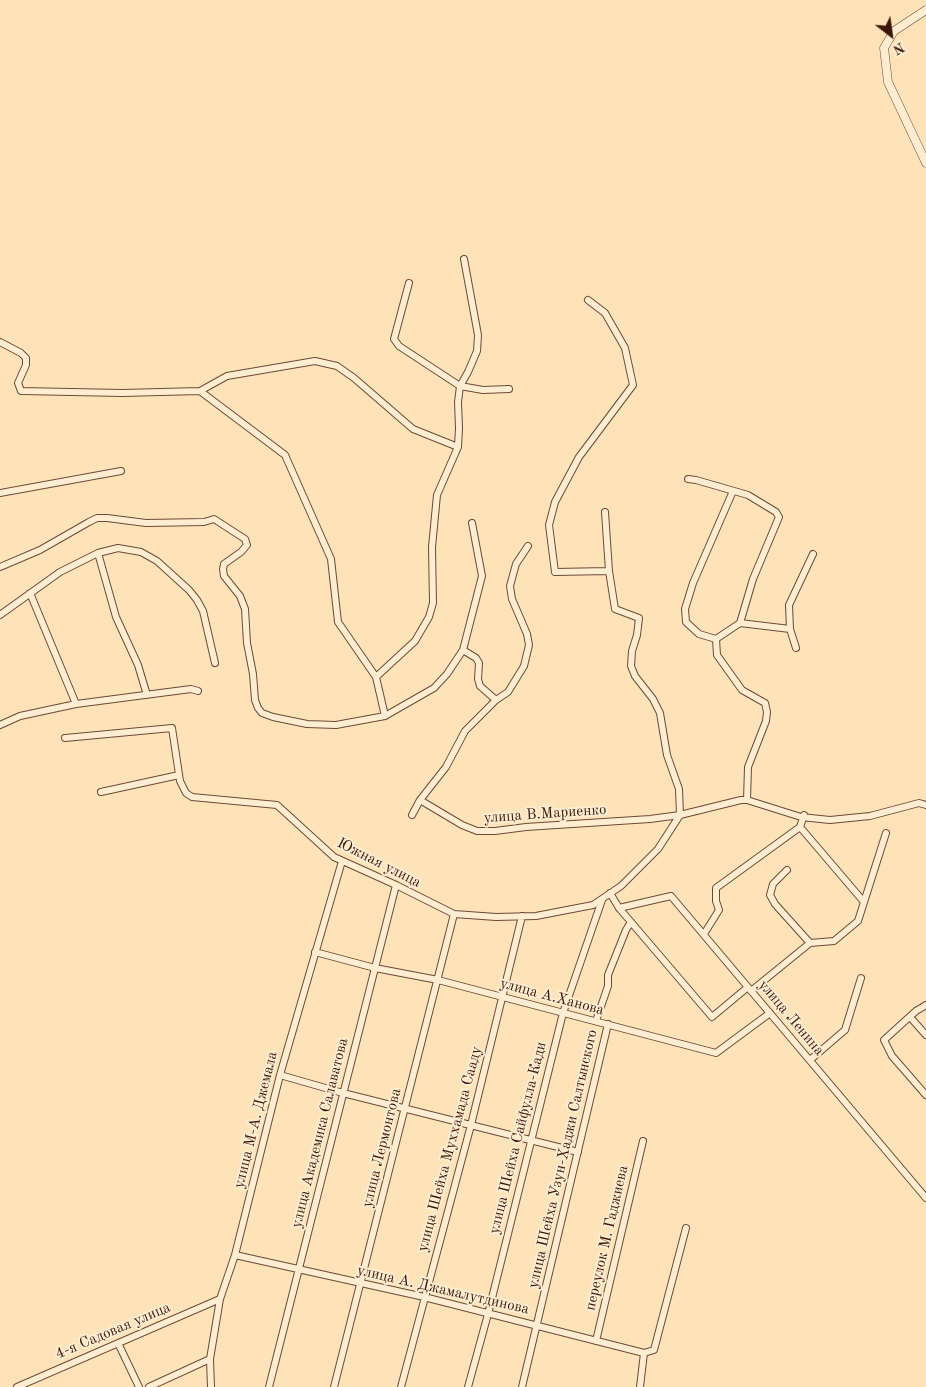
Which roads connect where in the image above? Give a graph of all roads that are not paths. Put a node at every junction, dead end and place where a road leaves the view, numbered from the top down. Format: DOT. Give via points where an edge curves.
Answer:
graph roads {
  1 [pos="926,10"];
  2 [pos="926,163"];
  3 [pos="464,259"];
  4 [pos="409,283"];
  5 [pos="588,300"];
  6 [pos="0,342"];
  7 [pos="460,386"];
  8 [pos="508,389"];
  9 [pos="200,391"];
  10 [pos="458,447"];
  11 [pos="121,471"];
  12 [pos="688,479"];
  13 [pos="733,491"];
  14 [pos="0,493"];
  15 [pos="605,512"];
  16 [pos="472,523"];
  17 [pos="528,546"];
  18 [pos="98,553"];
  19 [pos="813,554"];
  20 [pos="0,567"];
  21 [pos="608,571"];
  22 [pos="30,593"];
  23 [pos="0,615"];
  24 [pos="740,623"];
  25 [pos="790,629"];
  26 [pos="716,639"];
  27 [pos="796,648"];
  28 [pos="463,650"];
  29 [pos="215,663"];
  30 [pos="376,677"];
  31 [pos="198,691"];
  32 [pos="148,695"];
  33 [pos="496,700"];
  34 [pos="76,704"];
  35 [pos="385,716"];
  36 [pos="0,726"];
  37 [pos="65,738"];
  38 [pos="179,775"];
  39 [pos="101,792"];
  40 [pos="420,800"];
  41 [pos="747,800"];
  42 [pos="926,805"];
  43 [pos="412,814"];
  44 [pos="680,815"];
  45 [pos="803,816"];
  46 [pos="800,827"];
  47 [pos="886,832"];
  48 [pos="342,861"];
  49 [pos="787,870"];
  50 [pos="396,885"];
  51 [pos="610,893"];
  52 [pos="602,899"];
  53 [pos="864,902"];
  54 [pos="619,908"];
  55 [pos="454,914"];
  56 [pos="522,916"];
  57 [pos="631,922"];
  58 [pos="704,934"];
  59 [pos="810,943"];
  60 [pos="315,952"];
  61 [pos="375,968"];
  62 [pos="861,978"];
  63 [pos="438,980"];
  64 [pos="749,989"];
  65 [pos="502,997"];
  66 [pos="926,1005"];
  67 [pos="563,1013"];
  68 [pos="770,1013"];
  69 [pos="910,1017"];
  70 [pos="596,1021"];
  71 [pos="608,1024"];
  72 [pos="926,1035"];
  73 [pos="810,1060"];
  74 [pos="280,1075"];
  75 [pos="344,1094"];
  76 [pos="926,1095"];
  77 [pos="405,1109"];
  78 [pos="471,1125"];
  79 [pos="531,1140"];
  80 [pos="643,1142"];
  81 [pos="578,1152"];
  82 [pos="926,1198"];
  83 [pos="686,1228"];
  84 [pos="235,1255"];
  85 [pos="299,1269"];
  86 [pos="361,1284"];
  87 [pos="424,1298"];
  88 [pos="220,1299"];
  89 [pos="488,1314"];
  90 [pos="537,1326"];
  91 [pos="596,1340"];
  92 [pos="118,1343"];
  93 [pos="644,1353"];
  94 [pos="210,1359"];
  95 [pos="17,1387"];
  96 [pos="139,1387"];
  97 [pos="148,1387"];
  98 [pos="211,1387"];
  99 [pos="270,1387"];
  100 [pos="334,1387"];
  101 [pos="401,1387"];
  102 [pos="468,1387"];
  103 [pos="522,1387"];
  104 [pos="640,1387"];
  1 -- 2 [label="street" via="894,31 884,48 888,82"];
  3 -- 7 [label="street" via="478,350"];
  4 -- 7 [label="street" via="394,340"];
  5 -- 21 [label="street" via="605,314 625,348 633,385 579,457 555,502 549,525 555,572"];
  6 -- 9 [label="street" via="26,358 18,383 21,391"];
  7 -- 8 [label="street" via="483,390"];
  7 -- 10 [label="street"];
  9 -- 10 [label="street" via="227,376 315,361 337,366 413,428"];
  9 -- 30 [label="street" via="285,455 331,559 338,622"];
  10 -- 30 [label="street" via="437,495 432,547 434,594 429,617 415,641"];
  11 -- 14 [label="street"];
  12 -- 13 [label="street"];
  13 -- 24 [label="street" via="748,495 779,517 753,579"];
  13 -- 26 [label="street" via="685,609 686,622 699,634"];
  15 -- 21 [label="street"];
  16 -- 28 [label="street" via="482,576"];
  17 -- 33 [label="street" via="516,564 510,586 527,634 528,654 508,692"];
  18 -- 22 [label="street" via="60,572"];
  18 -- 29 [label="street" via="118,548 141,552 157,561 190,590 203,611"];
  18 -- 32 [label="street" via="116,617"];
  19 -- 25 [label="street" via="789,605"];
  20 -- 35 [label="street" via="34,553 97,518 146,523 204,522 214,518 245,539 247,545 224,564 223,569 245,609 255,700 262,713 323,725"];
  21 -- 44 [label="street" via="616,609 638,618 631,666 660,713 667,755 679,790"];
  22 -- 23 [label="street"];
  22 -- 34 [label="street"];
  24 -- 25 [label="street"];
  24 -- 26 [label="street"];
  25 -- 27 [label="street"];
  26 -- 41 [label="street" via="716,655 742,690 765,703 767,712 748,767"];
  28 -- 33 [label="street" via="480,663 480,686"];
  28 -- 35 [label="street" via="434,688"];
  30 -- 35 [label="street"];
  31 -- 32 [label="street" via="191,689"];
  32 -- 34 [label="street"];
  33 -- 40 [label="street" via="466,731 446,767"];
  34 -- 36 [label="street" via="20,716"];
  37 -- 38 [label="street, Южная улица" via="172,728"];
  38 -- 39 [label="street"];
  38 -- 48 [label="street, Южная улица" via="186,793 192,797 277,805"];
  40 -- 43 [label="street"];
  40 -- 44 [label="street, улица В.Мариенко" via="477,831"];
  41 -- 44 [label="street, улица В.Мариенко"];
  41 -- 45 [label="street"];
  42 -- 45 [label="street" via="919,803 870,816 830,820"];
  44 -- 51 [label="street, Южная улица" via="658,848"];
  45 -- 46 [label="street"];
  46 -- 53 [label="street"];
  46 -- 58 [label="street" via="716,888 720,910"];
  47 -- 53 [label="street"];
  48 -- 50 [label="street, Южная улица"];
  48 -- 60 [label="street, улица М-А. Джемала"];
  49 -- 59 [label="street" via="773,884 770,895"];
  50 -- 55 [label="street, Южная улица"];
  50 -- 61 [label="street, улица Академика Салаватова"];
  51 -- 52 [label="street, Южная улица"];
  51 -- 54 [label="street"];
  52 -- 56 [label="street, Южная улица" via="593,905"];
  52 -- 67 [label="street, улица Шейха Сайфулла-Кади"];
  53 -- 59 [label="street" via="858,921 834,941"];
  54 -- 57 [label="street"];
  54 -- 58 [label="street, улица Ленина" via="671,896"];
  55 -- 56 [label="street, Южная улица"];
  55 -- 63 [label="street, улица Лермонтова"];
  56 -- 65 [label="street, улица Шейха Муххамада Сааду"];
  57 -- 64 [label="street" via="712,1017"];
  57 -- 70 [label="street" via="608,975 608,986"];
  58 -- 64 [label="street, улица Ленина"];
  59 -- 64 [label="street"];
  60 -- 61 [label="street, улица А.Ханова"];
  60 -- 74 [label="street, улица М-А. Джемала"];
  61 -- 63 [label="street, улица А.Ханова"];
  61 -- 75 [label="street, улица Академика Салаватова"];
  62 -- 73 [label="street" via="845,1030"];
  63 -- 65 [label="street, улица А.Ханова"];
  63 -- 77 [label="street, улица Лермонтова"];
  64 -- 68 [label="street, улица Ленина"];
  65 -- 67 [label="street, улица А.Ханова"];
  65 -- 78 [label="street, улица Шейха Муххамада Сааду"];
  66 -- 69 [label="street"];
  67 -- 70 [label="street, улица А.Ханова"];
  67 -- 79 [label="street, улица Шейха Сайфулла-Кади"];
  68 -- 71 [label="street, улица А.Ханова" via="716,1053"];
  68 -- 73 [label="street, улица Ленина"];
  69 -- 72 [label="street"];
  69 -- 76 [label="street" via="884,1040 892,1056"];
  70 -- 71 [label="street, улица А.Ханова"];
  71 -- 81 [label="street, улица Шейха Узун-Хаджи Салтынского"];
  73 -- 82 [label="street, улица Ленина"];
  74 -- 75 [label="street"];
  74 -- 84 [label="street, улица М-А. Джемала"];
  75 -- 77 [label="street"];
  75 -- 85 [label="street, улица Академика Салаватова"];
  77 -- 78 [label="street"];
  77 -- 86 [label="street, улица Лермонтова"];
  78 -- 79 [label="street"];
  78 -- 87 [label="street, улица Шейха Муххамада Сааду"];
  79 -- 81 [label="street"];
  79 -- 89 [label="street, улица Шейха Сайфулла-Кади"];
  80 -- 91 [label="street, переулок М. Гаджиева"];
  81 -- 90 [label="street, улица Шейха Узун-Хаджи Салтынского"];
  83 -- 93 [label="street" via="654,1350"];
  84 -- 85 [label="street, улица А. Джамалутдинова"];
  84 -- 88 [label="street, улица М-А. Джемала"];
  85 -- 86 [label="street, улица А. Джамалутдинова"];
  85 -- 99 [label="street, улица Академика Салаватова"];
  86 -- 87 [label="street, улица А. Джамалутдинова"];
  86 -- 100 [label="street, улица Лермонтова"];
  87 -- 89 [label="street, улица А. Джамалутдинова"];
  87 -- 101 [label="street, улица Шейха Муххамада Сааду"];
  88 -- 92 [label="street, 4-я Садовая улица"];
  88 -- 94 [label="street, улица М-А. Джемала"];
  89 -- 90 [label="street, улица А. Джамалутдинова"];
  89 -- 102 [label="street, улица Шейха Сайфулла-Кади"];
  90 -- 91 [label="street, улица А. Джамалутдинова"];
  90 -- 103 [label="street, улица Шейха Узун-Хаджи Салтынского"];
  91 -- 93 [label="street, улица А. Джамалутдинова"];
  92 -- 95 [label="street, 4-я Садовая улица"];
  92 -- 96 [label="street"];
  93 -- 104 [label="street"];
  94 -- 97 [label="street"];
  94 -- 98 [label="street, улица М-А. Джемала"];
}
